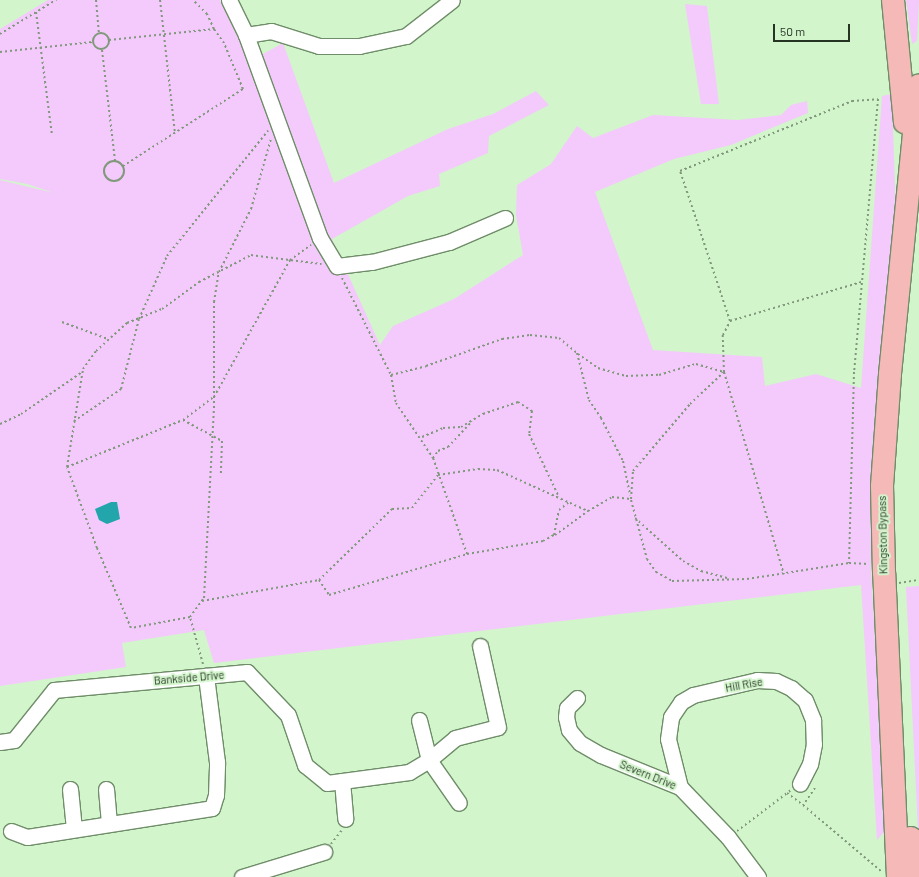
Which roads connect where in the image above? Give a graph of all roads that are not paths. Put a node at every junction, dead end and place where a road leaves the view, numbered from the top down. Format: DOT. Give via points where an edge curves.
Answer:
graph roads {
  1 [pos="229,0"];
  2 [pos="452,0"];
  3 [pos="893,0"];
  4 [pos="246,35"];
  5 [pos="919,85"];
  6 [pos="908,193"];
  7 [pos="505,218"];
  8 [pos="919,218"];
  9 [pos="908,582"];
  10 [pos="480,646"];
  11 [pos="206,676"];
  12 [pos="577,698"];
  13 [pos="419,720"];
  14 [pos="0,742"];
  15 [pos="428,760"];
  16 [pos="342,781"];
  17 [pos="807,786"];
  18 [pos="680,787"];
  19 [pos="70,789"];
  20 [pos="106,789"];
  21 [pos="459,803"];
  22 [pos="346,819"];
  23 [pos="109,824"];
  24 [pos="74,829"];
  25 [pos="12,831"];
  26 [pos="324,852"];
  27 [pos="242,877"];
  28 [pos="758,877"];
  29 [pos="898,877"];
  30 [pos="914,877"];
  1 -- 4 [label="street"];
  2 -- 4 [label="street" via="406,36 358,46 319,46 270,30"];
  3 -- 6 [label="highway" via="904,106"];
  4 -- 7 [label="street" via="320,238 337,266 372,262 449,242"];
  5 -- 6 [label="highway"];
  6 -- 29 [label="highway, Kingston Bypass" via="883,478 884,564"];
  8 -- 9 [label="highway, Kingston Bypass" via="896,478"];
  9 -- 30 [label="highway, Kingston Bypass"];
  10 -- 15 [label="street" via="498,727 455,738"];
  11 -- 14 [label="street, Bankside Drive" via="54,690 14,740"];
  11 -- 16 [label="street, Bankside Drive" via="247,672 288,715 305,765 327,783"];
  11 -- 23 [label="street" via="217,762 216,795 212,808"];
  12 -- 18 [label="street, Severn Drive" via="567,708 566,717 569,730 580,743 600,755"];
  13 -- 15 [label="street"];
  15 -- 16 [label="street, Bankside Drive" via="409,772"];
  15 -- 21 [label="street"];
  16 -- 22 [label="street"];
  17 -- 18 [label="street, Hill Rise" via="814,744 813,720 805,700 791,688 776,681 758,680 693,695 681,702 671,718 668,739"];
  18 -- 28 [label="street, Severn Drive" via="728,837"];
  19 -- 24 [label="street"];
  20 -- 23 [label="street"];
  23 -- 24 [label="street"];
  24 -- 25 [label="street" via="27,837"];
  26 -- 27 [label="street"];
}
